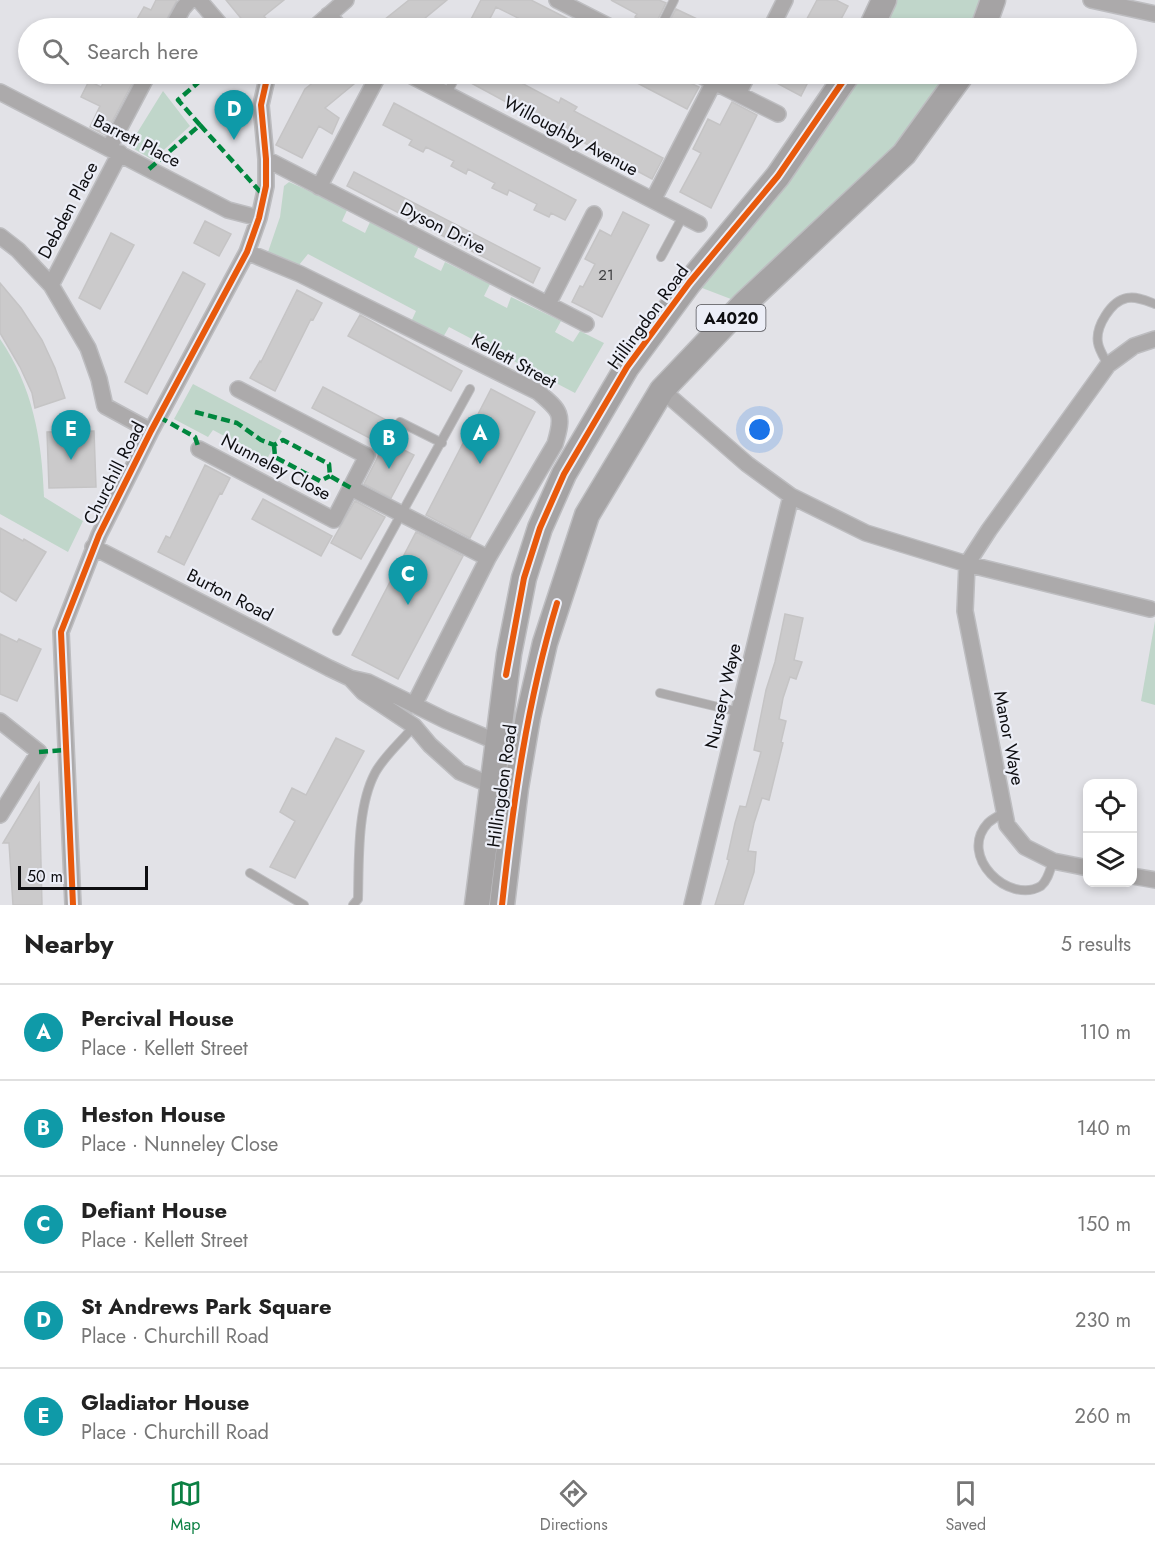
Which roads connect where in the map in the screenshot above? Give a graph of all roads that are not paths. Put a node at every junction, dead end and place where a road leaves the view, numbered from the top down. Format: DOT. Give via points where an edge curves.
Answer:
graph roads {
  1 [pos="190,0"];
  2 [pos="199,0"];
  3 [pos="346,0"];
  4 [pos="674,0"];
  5 [pos="785,0"];
  6 [pos="884,0"];
  7 [pos="993,0"];
  8 [pos="1091,0"];
  9 [pos="561,1"];
  10 [pos="1146,8"];
  11 [pos="328,15"];
  12 [pos="178,18"];
  13 [pos="214,18"];
  14 [pos="325,18"];
  15 [pos="331,18"];
  16 [pos="593,18"];
  17 [pos="665,18"];
  18 [pos="776,18"];
  19 [pos="876,18"];
  20 [pos="987,18"];
  21 [pos="144,84"];
  22 [pos="266,84"];
  23 [pos="375,84"];
  24 [pos="429,84"];
  25 [pos="452,84"];
  26 [pos="713,84"];
  27 [pos="718,84"];
  28 [pos="743,84"];
  29 [pos="841,84"];
  30 [pos="956,84"];
  31 [pos="0,92"];
  32 [pos="447,93"];
  33 [pos="738,94"];
  34 [pos="778,114"];
  35 [pos="115,151"];
  36 [pos="267,159"];
  37 [pos="320,187"];
  38 [pos="653,200"];
  39 [pos="594,214"];
  40 [pos="683,216"];
  41 [pos="259,218"];
  42 [pos="699,224"];
  43 [pos="0,236"];
  44 [pos="247,252"];
  45 [pos="661,257"];
  46 [pos="51,285"];
  47 [pos="548,304"];
  48 [pos="1155,304"];
  49 [pos="586,324"];
  50 [pos="1155,339"];
  51 [pos="1108,365"];
  52 [pos="238,389"];
  53 [pos="470,389"];
  54 [pos="662,390"];
  55 [pos="400,422"];
  56 [pos="151,431"];
  57 [pos="442,443"];
  58 [pos="199,450"];
  59 [pos="351,488"];
  60 [pos="791,496"];
  61 [pos="402,513"];
  62 [pos="93,548"];
  63 [pos="488,558"];
  64 [pos="967,564"];
  65 [pos="1150,609"];
  66 [pos="337,631"];
  67 [pos="350,678"];
  68 [pos="660,693"];
  69 [pos="414,705"];
  70 [pos="739,712"];
  71 [pos="0,721"];
  72 [pos="414,726"];
  73 [pos="497,742"];
  74 [pos="522,749"];
  75 [pos="504,787"];
  76 [pos="1004,813"];
  77 [pos="0,815"];
  78 [pos="1053,861"];
  79 [pos="1083,867"];
  80 [pos="250,873"];
  81 [pos="1137,877"];
  82 [pos="1155,880"];
  83 [pos="356,903"];
  84 [pos="73,905"];
  85 [pos="304,905"];
  86 [pos="477,905"];
  87 [pos="502,905"];
  88 [pos="692,905"];
  1 -- 12 [label="street"];
  2 -- 13 [label="street"];
  3 -- 11 [label="street"];
  4 -- 17 [label="lane"];
  5 -- 18 [label="street"];
  6 -- 19 [label="main road"];
  7 -- 20 [label="main road"];
  8 -- 10 [label="street"];
  9 -- 16 [label="street"];
  11 -- 14 [label="street"];
  11 -- 15 [label="street"];
  21 -- 35 [label="street, Debden Place"];
  22 -- 36 [label="street, Churchill Road" via="261,105"];
  23 -- 37 [label="street"];
  24 -- 32 [label="street, Willoughby Avenue"];
  25 -- 32 [label="lane"];
  26 -- 38 [label="street"];
  27 -- 33 [label="street"];
  28 -- 33 [label="street"];
  29 -- 73 [label="main road, Hillingdon Road / A4020" via="778,176 689,283 627,367 564,474 540,528 524,578"];
  30 -- 54 [label="main road, Hillingdon Road / A4020" via="904,154 744,304"];
  31 -- 35 [label="street, Barrett Place"];
  32 -- 38 [label="street, Willoughby Avenue"];
  33 -- 34 [label="street"];
  35 -- 41 [label="street, Barrett Place" via="228,210"];
  35 -- 46 [label="street, Debden Place"];
  36 -- 37 [label="street, Dyson Drive"];
  36 -- 41 [label="street, Churchill Road"];
  37 -- 47 [label="street, Dyson Drive"];
  38 -- 40 [label="street, Willoughby Avenue"];
  39 -- 47 [label="street"];
  40 -- 42 [label="street, Willoughby Avenue"];
  40 -- 45 [label="lane"];
  41 -- 44 [label="street, Churchill Road"];
  43 -- 46 [label="street"];
  44 -- 56 [label="street, Churchill Road"];
  44 -- 63 [label="street, Kellett Street" via="300,274 538,392 557,408 561,425 555,444"];
  46 -- 56 [label="street" via="88,348 105,406"];
  47 -- 49 [label="street, Dyson Drive"];
  48 -- 51 [label="lane" via="1127,298 1113,305 1097,343"];
  50 -- 51 [label="street, Manor Waye" via="1134,346"];
  51 -- 64 [label="street, Manor Waye"];
  52 -- 59 [label="street, Nunneley Close" via="368,456"];
  53 -- 57 [label="lane"];
  54 -- 60 [label="street" via="747,464"];
  54 -- 74 [label="main road, Hillingdon Road / A4020" via="587,515 545,643"];
  55 -- 57 [label="lane"];
  56 -- 62 [label="street, Churchill Road"];
  57 -- 61 [label="lane"];
  58 -- 59 [label="street, Nunneley Close" via="334,520"];
  59 -- 61 [label="street, Nunneley Close"];
  60 -- 64 [label="street" via="866,533"];
  60 -- 70 [label="street, Nursery Waye"];
  61 -- 63 [label="street, Nunneley Close"];
  61 -- 66 [label="lane"];
  62 -- 67 [label="street, Burton Road"];
  62 -- 84 [label="street, Churchill Road" via="61,632"];
  63 -- 69 [label="street, Kellett Street"];
  64 -- 65 [label="street"];
  64 -- 76 [label="street, Manor Waye" via="964,611"];
  67 -- 69 [label="street, Burton Road" via="368,682"];
  67 -- 72 [label="street, Burton Road" via="363,692"];
  68 -- 70 [label="lane"];
  69 -- 73 [label="street, Burton Road"];
  70 -- 88 [label="street, Nursery Waye"];
  71 -- 77 [label="street" via="39,752"];
  72 -- 75 [label="street, Burton Road" via="460,772"];
  72 -- 83 [label="lane" via="376,772 368,791 359,841"];
  73 -- 74 [label="street, Burton Road"];
  73 -- 75 [label="main road, Hillingdon Road / A4020"];
  74 -- 75 [label="main road, Hillingdon Road / A4020"];
  75 -- 86 [label="main road, Hillingdon Road / A4020"];
  75 -- 87 [label="main road, Hillingdon Road / A4020"];
  76 -- 78 [label="street, Manor Waye" via="1007,825 1025,847"];
  76 -- 78 [label="lane" via="990,821 980,840 978,855 992,881 1009,892 1025,893 1040,888"];
  78 -- 79 [label="street, Manor Waye"];
  80 -- 85 [label="lane"];
  81 -- 82 [label="street"];
}
